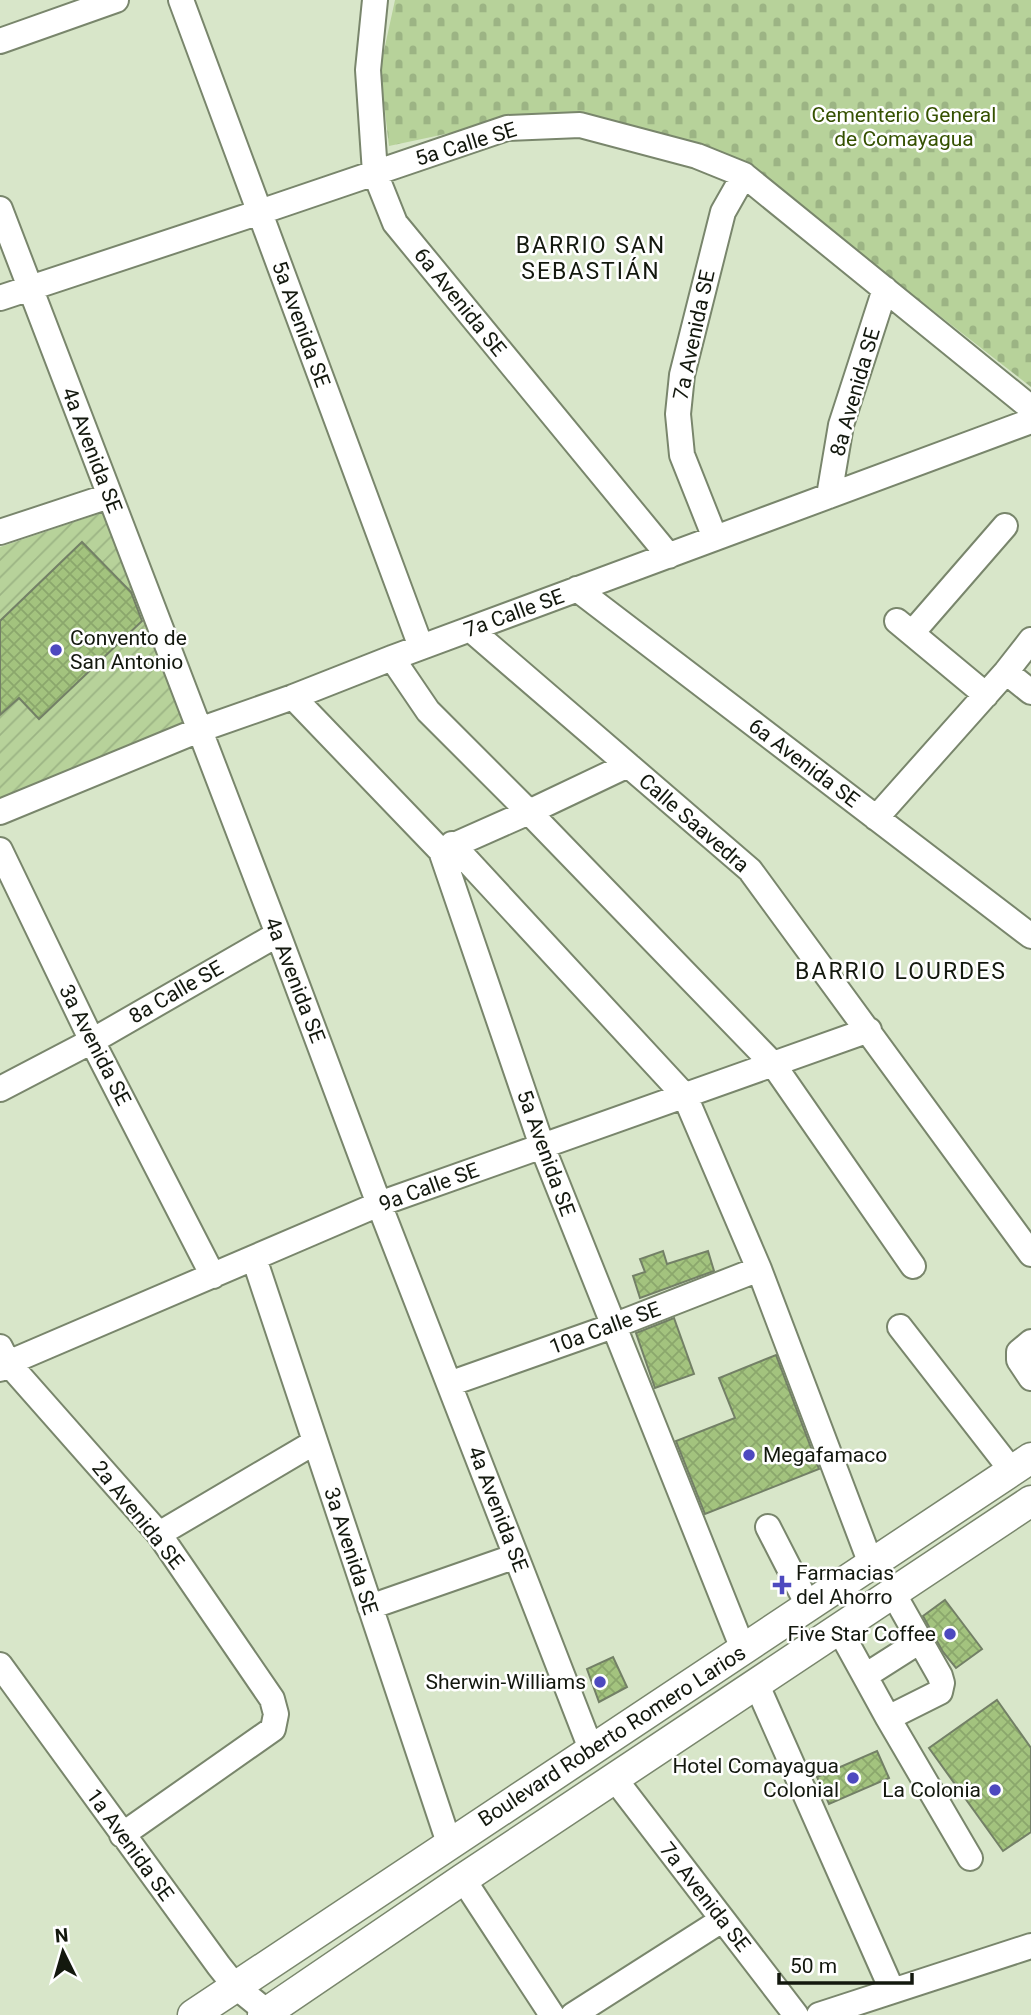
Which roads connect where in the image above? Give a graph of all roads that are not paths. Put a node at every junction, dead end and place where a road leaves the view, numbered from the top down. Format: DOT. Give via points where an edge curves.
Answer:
graph roads {
  1 [pos="116,0"];
  2 [pos="181,0"];
  3 [pos="375,0"];
  4 [pos="0,41"];
  5 [pos="375,173"];
  6 [pos="744,175"];
  7 [pos="0,209"];
  8 [pos="260,212"];
  9 [pos="29,288"];
  10 [pos="885,289"];
  11 [pos="0,298"];
  12 [pos="1031,408"];
  13 [pos="1031,421"];
  14 [pos="109,496"];
  15 [pos="829,496"];
  16 [pos="1005,526"];
  17 [pos="0,532"];
  18 [pos="715,538"];
  19 [pos="669,556"];
  20 [pos="577,589"];
  21 [pos="470,629"];
  22 [pos="1031,640"];
  23 [pos="421,648"];
  24 [pos="392,658"];
  25 [pos="1006,672"];
  26 [pos="1031,692"];
  27 [pos="986,695"];
  28 [pos="293,696"];
  29 [pos="199,730"];
  30 [pos="628,765"];
  31 [pos="0,812"];
  32 [pos="529,812"];
  33 [pos="876,818"];
  34 [pos="447,847"];
  35 [pos="0,850"];
  36 [pos="1028,929"];
  37 [pos="278,934"];
  38 [pos="869,1030"];
  39 [pos="92,1041"];
  40 [pos="773,1064"];
  41 [pos="0,1089"];
  42 [pos="685,1096"];
  43 [pos="542,1146"];
  44 [pos="379,1204"];
  45 [pos="1031,1254"];
  46 [pos="254,1258"];
  47 [pos="913,1266"];
  48 [pos="759,1269"];
  49 [pos="213,1276"];
  50 [pos="613,1326"];
  51 [pos="900,1327"];
  52 [pos="1031,1342"];
  53 [pos="3,1360"];
  54 [pos="1031,1378"];
  55 [pos="449,1384"];
  56 [pos="315,1442"];
  57 [pos="1021,1464"];
  58 [pos="1031,1501"];
  59 [pos="768,1527"];
  60 [pos="159,1534"];
  61 [pos="516,1556"];
  62 [pos="871,1564"];
  63 [pos="892,1593"];
  64 [pos="808,1605"];
  65 [pos="370,1607"];
  66 [pos="839,1629"];
  67 [pos="920,1641"];
  68 [pos="743,1649"];
  69 [pos="0,1665"];
  70 [pos="865,1676"];
  71 [pos="756,1683"];
  72 [pos="888,1718"];
  73 [pos="591,1749"];
  74 [pos="614,1778"];
  75 [pos="122,1835"];
  76 [pos="449,1843"];
  77 [pos="970,1858"];
  78 [pos="463,1879"];
  79 [pos="722,1920"];
  80 [pos="1031,1946"];
  81 [pos="235,1986"];
  82 [pos="892,1990"];
  83 [pos="268,2014"];
  84 [pos="193,2015"];
  85 [pos="552,2015"];
  86 [pos="573,2015"];
  87 [pos="796,2015"];
  88 [pos="819,2015"];
  1 -- 4 [label="street"];
  2 -- 8 [label="street, 5a Avenida SE"];
  3 -- 5 [label="street, 6a Avenida SE" via="368,71"];
  5 -- 6 [label="street, 5a Calle SE" via="507,128 580,125 696,156"];
  5 -- 8 [label="street, 5a Calle SE"];
  5 -- 19 [label="street, 6a Avenida SE" via="395,223"];
  6 -- 10 [label="street, 5a Calle SE"];
  6 -- 18 [label="street, 7a Avenida SE" via="723,212 682,375 678,414 682,455"];
  7 -- 9 [label="street, 4a Avenida SE"];
  8 -- 9 [label="street, 5a Calle SE"];
  8 -- 23 [label="street, 5a Avenida SE"];
  9 -- 11 [label="street, 5a Calle SE"];
  9 -- 14 [label="street, 4a Avenida SE"];
  10 -- 12 [label="street, 5a Calle SE"];
  10 -- 15 [label="street, 8a Avenida SE" via="841,425"];
  13 -- 15 [label="street, 7a Calle SE"];
  14 -- 17 [label="street"];
  14 -- 29 [label="street, 4a Avenida SE"];
  15 -- 18 [label="street, 7a Calle SE"];
  16 -- 27 [label="street" via="904,627"];
  18 -- 19 [label="street, 7a Calle SE"];
  19 -- 20 [label="street, 7a Calle SE"];
  20 -- 21 [label="street, 7a Calle SE"];
  20 -- 33 [label="street, 6a Avenida SE"];
  21 -- 23 [label="street, 7a Calle SE"];
  21 -- 30 [label="street, Calle Saavedra"];
  22 -- 25 [label="street"];
  23 -- 24 [label="street, 7a Calle SE"];
  24 -- 28 [label="street, 7a Calle SE"];
  24 -- 32 [label="street" via="428,711"];
  25 -- 26 [label="street"];
  25 -- 27 [label="street"];
  27 -- 33 [label="street"];
  28 -- 29 [label="street, 7a Calle SE"];
  28 -- 34 [label="street, 5a Avenida SE"];
  29 -- 31 [label="street, 7a Calle SE"];
  29 -- 37 [label="street, 4a Avenida SE"];
  30 -- 32 [label="street"];
  30 -- 38 [label="street, Calle Saavedra" via="750,870"];
  32 -- 34 [label="street"];
  32 -- 40 [label="street"];
  33 -- 36 [label="street, 6a Avenida SE"];
  34 -- 42 [label="street"];
  34 -- 43 [label="street, 5a Avenida SE"];
  35 -- 39 [label="street, 3a Avenida SE"];
  37 -- 39 [label="street, 8a Calle SE"];
  37 -- 44 [label="street, 4a Avenida SE"];
  38 -- 40 [label="street, 9a Calle SE"];
  38 -- 45 [label="street, Calle Saavedra"];
  39 -- 41 [label="street, 8a Calle SE"];
  39 -- 49 [label="street, 3a Avenida SE"];
  40 -- 42 [label="street, 9a Calle SE"];
  40 -- 47 [label="street"];
  42 -- 43 [label="street, 9a Calle SE"];
  42 -- 48 [label="street"];
  43 -- 44 [label="street, 9a Calle SE"];
  43 -- 50 [label="street, 5a Avenida SE"];
  44 -- 46 [label="street, 9a Calle SE"];
  44 -- 55 [label="street, 4a Avenida SE"];
  46 -- 49 [label="street, 9a Calle SE"];
  46 -- 56 [label="street, 3a Avenida SE"];
  48 -- 50 [label="street, 10a Calle SE"];
  48 -- 62 [label="street"];
  49 -- 53 [label="street, 9a Calle SE"];
  50 -- 55 [label="street, 10a Calle SE"];
  50 -- 68 [label="street, 5a Avenida SE"];
  51 -- 57 [label="street"];
  52 -- 54 [label="street" via="1019,1352"];
  53 -- 60 [label="street, 2a Avenida SE"];
  55 -- 61 [label="street, 4a Avenida SE"];
  56 -- 60 [label="street"];
  56 -- 65 [label="street, 3a Avenida SE"];
  57 -- 62 [label="main road, Boulevard Roberto Romero Larios"];
  58 -- 63 [label="main road, Boulevard Roberto Romero Larios"];
  59 -- 64 [label="street"];
  60 -- 75 [label="street, 2a Avenida SE" via="272,1699 276,1714 273,1729"];
  61 -- 65 [label="street"];
  61 -- 73 [label="street, 4a Avenida SE"];
  62 -- 64 [label="main road, Boulevard Roberto Romero Larios"];
  63 -- 66 [label="main road, Boulevard Roberto Romero Larios"];
  63 -- 67 [label="street"];
  64 -- 68 [label="main road, Boulevard Roberto Romero Larios"];
  65 -- 76 [label="street, 3a Avenida SE"];
  66 -- 70 [label="street"];
  66 -- 71 [label="main road, Boulevard Roberto Romero Larios"];
  67 -- 70 [label="street"];
  67 -- 72 [label="street" via="940,1676 940,1692"];
  68 -- 73 [label="main road, Boulevard Roberto Romero Larios"];
  69 -- 75 [label="street, 1a Avenida SE"];
  70 -- 72 [label="street"];
  71 -- 74 [label="main road, Boulevard Roberto Romero Larios"];
  71 -- 82 [label="street"];
  72 -- 77 [label="street"];
  73 -- 76 [label="main road, Boulevard Roberto Romero Larios"];
  74 -- 78 [label="main road, Boulevard Roberto Romero Larios"];
  74 -- 79 [label="street, 7a Avenida SE"];
  75 -- 81 [label="street, 1a Avenida SE"];
  76 -- 81 [label="main road, Boulevard Roberto Romero Larios"];
  78 -- 83 [label="main road, Boulevard Roberto Romero Larios"];
  78 -- 85 [label="street"];
  79 -- 86 [label="street"];
  79 -- 87 [label="street, 7a Avenida SE"];
  80 -- 82 [label="street"];
  81 -- 83 [label="street, 1a Avenida SE"];
  81 -- 84 [label="main road, Boulevard Roberto Romero Larios"];
  82 -- 88 [label="street"];
}
